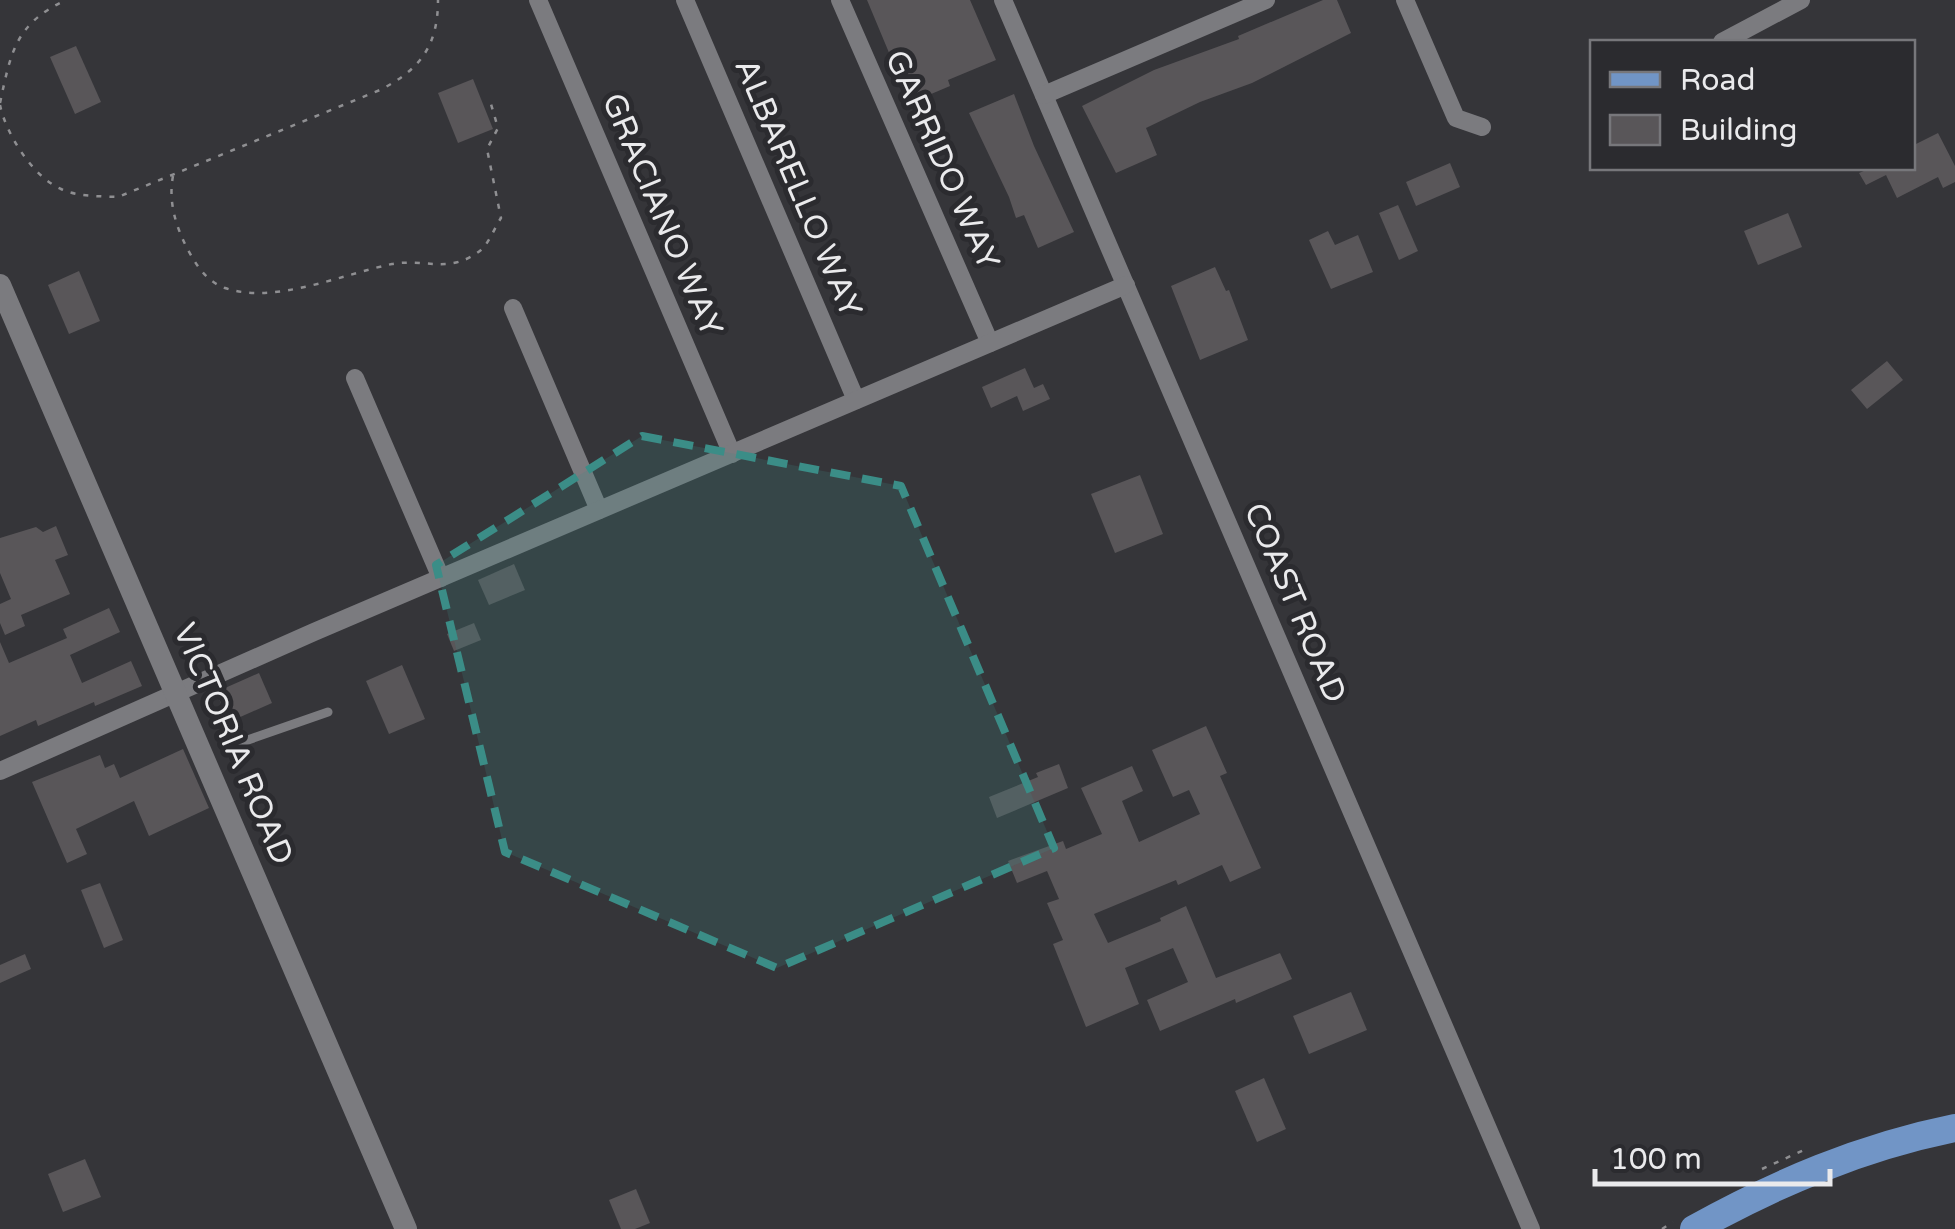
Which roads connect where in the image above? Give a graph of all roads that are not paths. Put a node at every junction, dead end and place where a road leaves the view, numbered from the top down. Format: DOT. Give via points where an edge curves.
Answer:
graph roads {
  1 [pos="538,0"];
  2 [pos="685,0"];
  3 [pos="840,0"];
  4 [pos="1003,0"];
  5 [pos="1266,0"];
  6 [pos="1405,0"];
  7 [pos="1801,0"];
  8 [pos="1726,40"];
  9 [pos="1044,95"];
  10 [pos="1482,127"];
  11 [pos="1126,286"];
  12 [pos="1,290"];
  13 [pos="513,308"];
  14 [pos="990,343"];
  15 [pos="355,378"];
  16 [pos="856,400"];
  17 [pos="732,454"];
  18 [pos="600,510"];
  19 [pos="441,578"];
  20 [pos="176,695"];
  21 [pos="328,712"];
  22 [pos="242,742"];
  23 [pos="0,771"];
  24 [pos="1955,1128"];
  25 [pos="406,1229"];
  26 [pos="1531,1229"];
  27 [pos="1694,1229"];
  1 -- 17 [label="street, GRACIANO WAY"];
  2 -- 16 [label="street, ALBARELLO WAY"];
  3 -- 14 [label="street, GARRIDO WAY"];
  4 -- 9 [label="street, COAST ROAD"];
  5 -- 9 [label="street"];
  6 -- 10 [label="street" via="1456,118"];
  7 -- 8 [label="street"];
  9 -- 11 [label="street, COAST ROAD"];
  11 -- 14 [label="street"];
  11 -- 26 [label="street, COAST ROAD"];
  12 -- 20 [label="street, VICTORIA ROAD"];
  13 -- 18 [label="street"];
  14 -- 16 [label="street"];
  15 -- 19 [label="street"];
  16 -- 17 [label="street"];
  17 -- 18 [label="street"];
  18 -- 19 [label="street"];
  19 -- 20 [label="street"];
  20 -- 23 [label="street"];
  20 -- 25 [label="street, VICTORIA ROAD"];
  21 -- 22 [label="lane"];
  24 -- 27 [label="main road" via="1860,1151"];
}
